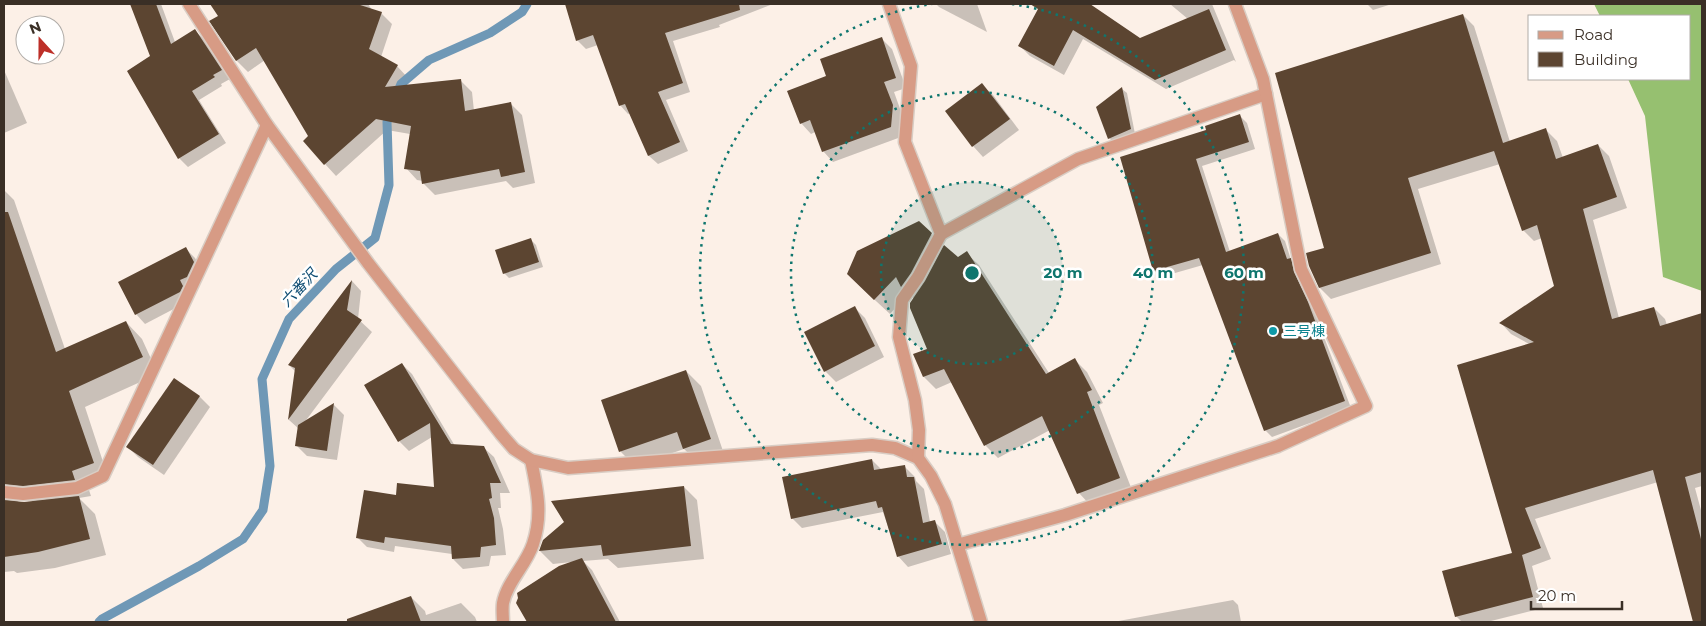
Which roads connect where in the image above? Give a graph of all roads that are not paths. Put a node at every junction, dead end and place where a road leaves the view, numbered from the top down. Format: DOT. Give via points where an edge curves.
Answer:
graph roads {
  1 [pos="189,4"];
  2 [pos="889,4"];
  3 [pos="1235,4"];
  4 [pos="1266,94"];
  5 [pos="267,125"];
  6 [pos="941,234"];
  7 [pos="918,458"];
  8 [pos="531,460"];
  9 [pos="4,492"];
  10 [pos="957,545"];
  11 [pos="504,622"];
  12 [pos="981,622"];
  1 -- 5 [label="street"];
  2 -- 6 [label="street" via="911,66 905,142"];
  3 -- 4 [label="street"];
  4 -- 6 [label="street" via="1078,159"];
  4 -- 10 [label="street" via="1301,269 1366,406 1278,446"];
  5 -- 8 [label="street" via="368,263 501,434"];
  5 -- 9 [label="street" via="103,476 77,488 23,494"];
  6 -- 7 [label="street" via="902,300 899,336 915,400"];
  7 -- 8 [label="street" via="895,448 872,446 568,468"];
  7 -- 10 [label="street" via="945,504"];
  8 -- 11 [label="street" via="540,501 537,527 528,558 502,604"];
  10 -- 12 [label="street"];
}
